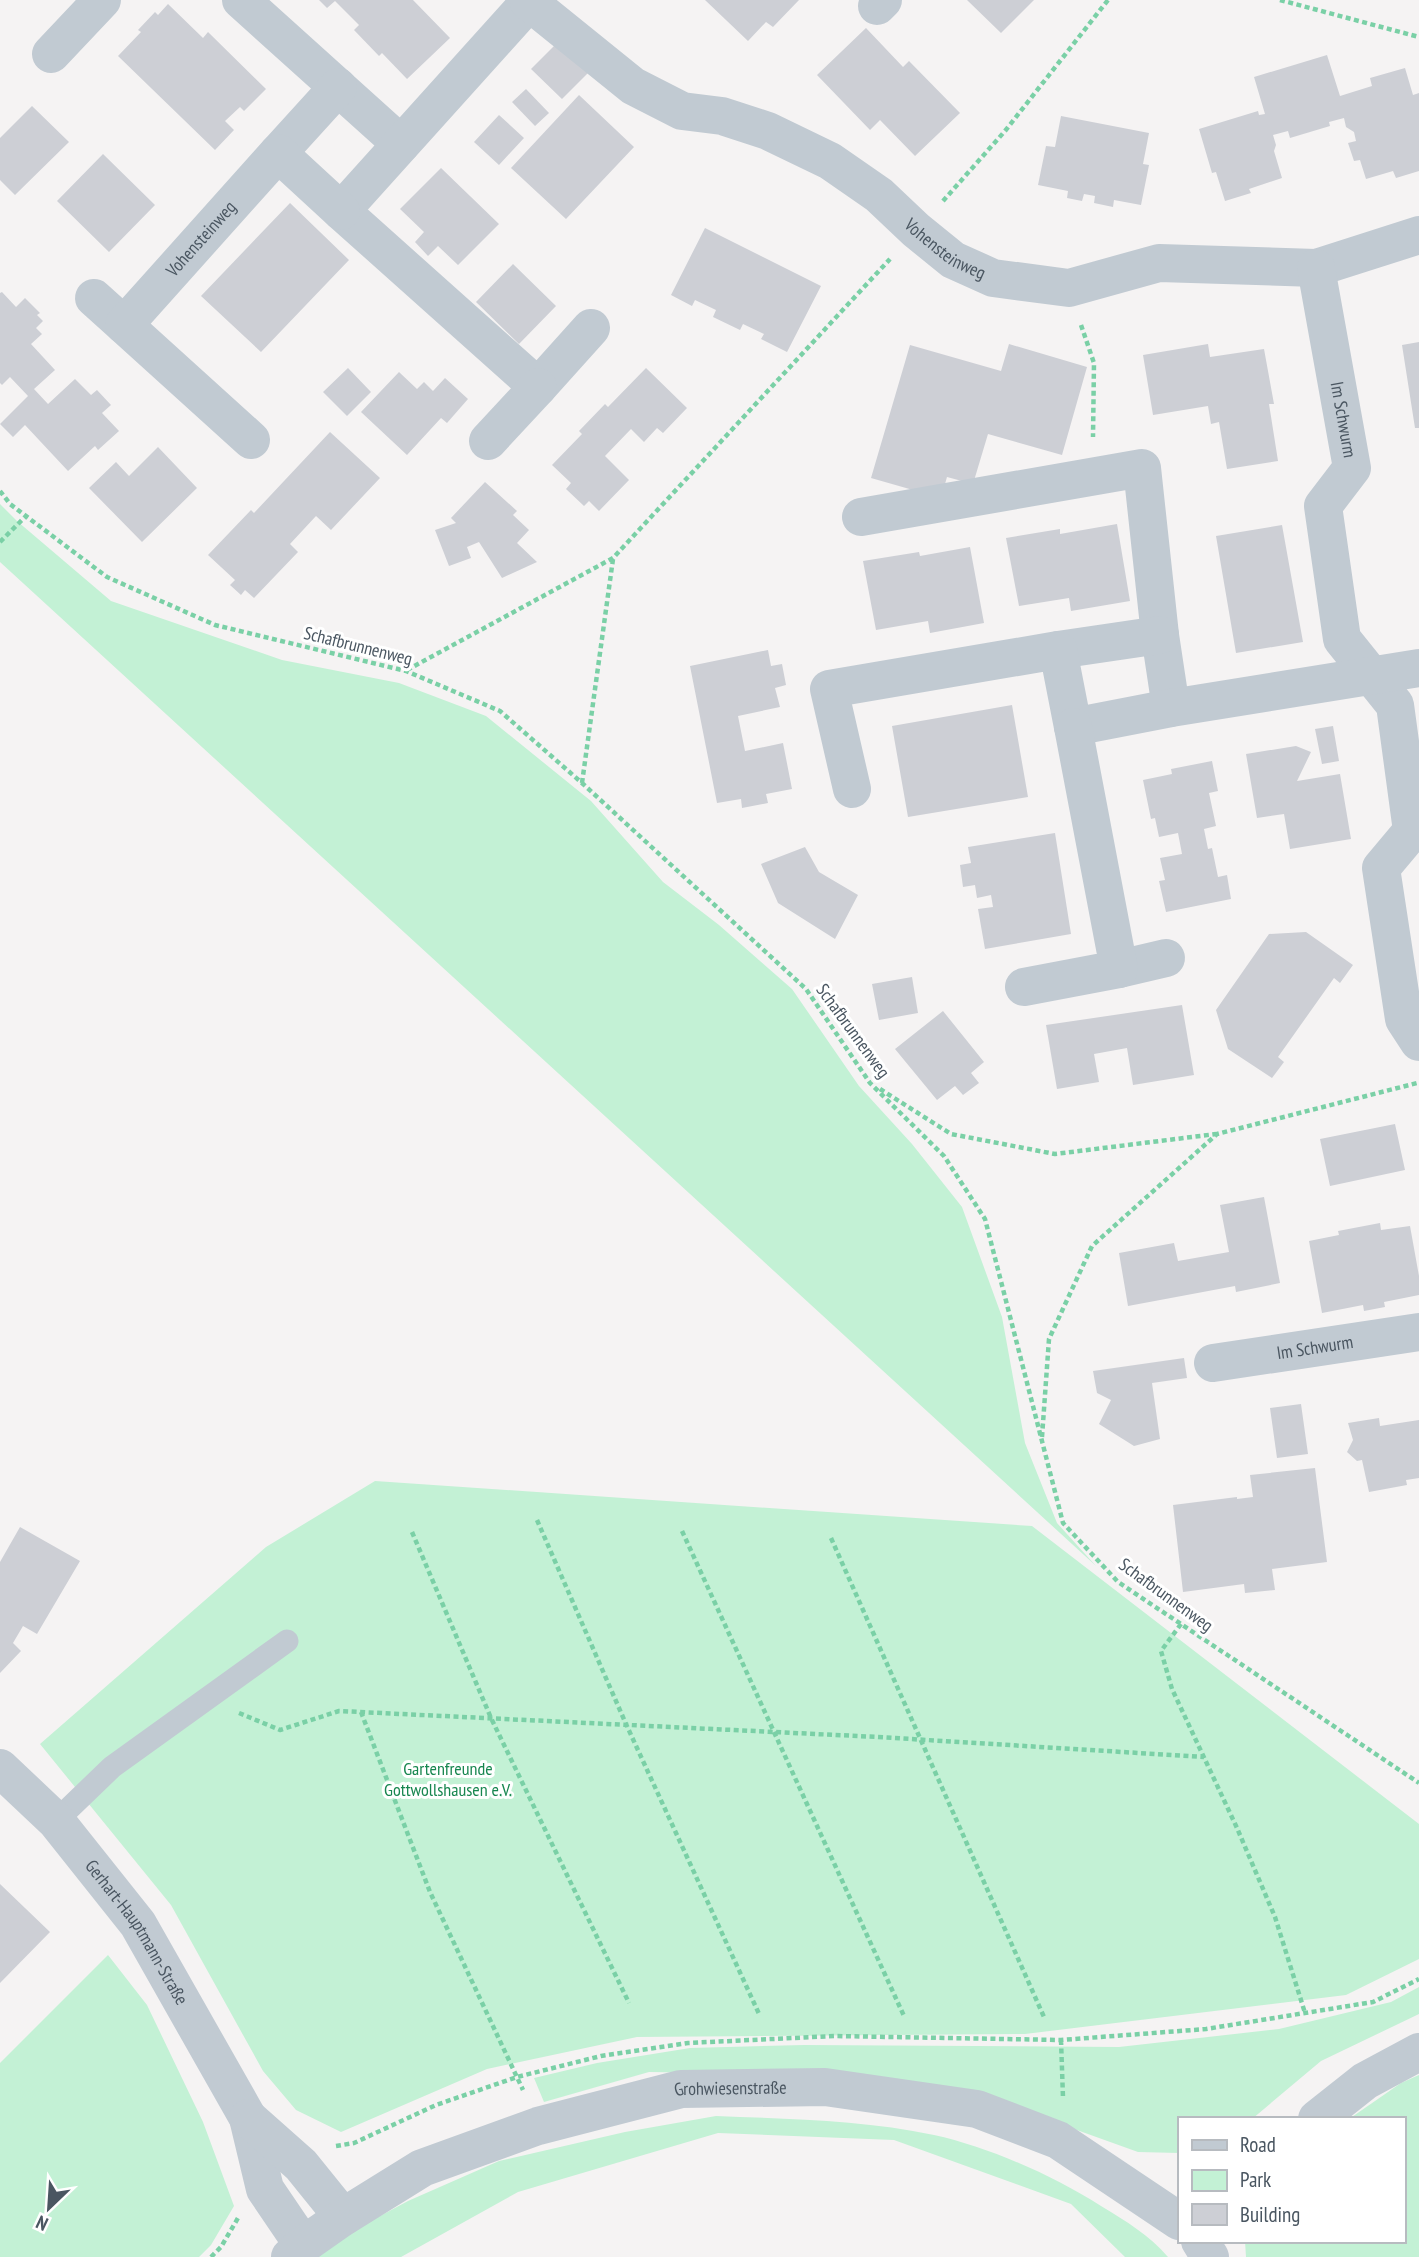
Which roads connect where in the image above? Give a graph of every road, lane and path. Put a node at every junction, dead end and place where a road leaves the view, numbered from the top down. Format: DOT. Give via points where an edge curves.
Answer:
graph roads {
  1 [pos="102,0"];
  2 [pos="241,0"];
  3 [pos="1108,0"];
  4 [pos="1280,0"];
  5 [pos="530,1"];
  6 [pos="1419,37"];
  7 [pos="51,54"];
  8 [pos="338,87"];
  9 [pos="401,144"];
  10 [pos="278,153"];
  11 [pos="341,211"];
  12 [pos="916,230"];
  13 [pos="1419,235"];
  14 [pos="1316,268"];
  15 [pos="1069,288"];
  16 [pos="94,298"];
  17 [pos="124,325"];
  18 [pos="591,328"];
  19 [pos="538,387"];
  20 [pos="251,440"];
  21 [pos="488,442"];
  22 [pos="1093,476"];
  23 [pos="0,491"];
  24 [pos="26,516"];
  25 [pos="861,517"];
  26 [pos="0,542"];
  27 [pos="613,558"];
  28 [pos="1160,635"];
  29 [pos="1058,650"];
  30 [pos="1419,668"];
  31 [pos="406,671"];
  32 [pos="1372,676"];
  33 [pos="1171,708"];
  34 [pos="1073,727"];
  35 [pos="582,783"];
  36 [pos="852,789"];
  37 [pos="1166,958"];
  38 [pos="1119,969"];
  39 [pos="1024,987"];
  40 [pos="1419,1042"];
  41 [pos="1419,1082"];
  42 [pos="870,1083"];
  43 [pos="1217,1134"];
  44 [pos="1419,1332"];
  45 [pos="1213,1363"];
  46 [pos="1042,1441"];
  47 [pos="537,1520"];
  48 [pos="682,1531"];
  49 [pos="412,1532"];
  50 [pos="831,1538"];
  51 [pos="1181,1624"];
  52 [pos="287,1641"];
  53 [pos="206,1699"];
  54 [pos="361,1712"];
  55 [pos="491,1718"];
  56 [pos="626,1724"];
  57 [pos="774,1731"];
  58 [pos="922,1740"];
  59 [pos="1204,1757"];
  60 [pos="0,1768"];
  61 [pos="1419,1783"];
  62 [pos="56,1821"];
  63 [pos="629,2003"];
  64 [pos="1305,2013"];
  65 [pos="904,2015"];
  66 [pos="760,2016"];
  67 [pos="1044,2017"];
  68 [pos="1061,2040"];
  69 [pos="1419,2052"];
  70 [pos="517,2077"];
  71 [pos="1063,2098"];
  72 [pos="1320,2117"];
  73 [pos="248,2118"];
  74 [pos="240,2214"];
  75 [pos="343,2217"];
  76 [pos="1178,2220"];
  77 [pos="297,2251"];
  78 [pos="211,2257"];
  1 -- 7 [label="street"];
  2 -- 8 [label="street"];
  3 -- 12 [label="path" via="1005,131"];
  4 -- 6 [label="path"];
  5 -- 9 [label="street, Vohensteinweg"];
  5 -- 12 [label="street, Vohensteinweg" via="633,86 682,111 722,116 768,131 830,161 879,195"];
  8 -- 9 [label="street"];
  8 -- 10 [label="street, Vohensteinweg"];
  9 -- 11 [label="street, Vohensteinweg"];
  10 -- 11 [label="street"];
  10 -- 17 [label="street, Vohensteinweg"];
  11 -- 19 [label="street"];
  12 -- 15 [label="street, Vohensteinweg" via="953,260 993,278"];
  12 -- 27 [label="path"];
  13 -- 14 [label="street, Vohensteinweg"];
  14 -- 15 [label="street, Vohensteinweg" via="1159,262"];
  14 -- 32 [label="street, Im Schwurm" via="1352,467 1323,506 1342,639"];
  15 -- 22 [label="path" via="1094,363"];
  16 -- 17 [label="street"];
  17 -- 20 [label="street"];
  18 -- 19 [label="street"];
  19 -- 21 [label="street"];
  22 -- 25 [label="street"];
  22 -- 28 [label="street" via="1157,467"];
  23 -- 24 [label="path, Schafbrunnenweg"];
  24 -- 26 [label="path"];
  24 -- 31 [label="path, Schafbrunnenweg" via="107,577 215,625"];
  27 -- 31 [label="path"];
  27 -- 35 [label="path"];
  28 -- 29 [label="street"];
  28 -- 33 [label="street"];
  29 -- 34 [label="street"];
  29 -- 36 [label="street" via="829,689"];
  30 -- 32 [label="street"];
  31 -- 35 [label="path, Schafbrunnenweg" via="500,710"];
  32 -- 33 [label="street"];
  32 -- 40 [label="street, Im Schwurm" via="1395,705 1412,831 1381,868 1404,1019"];
  33 -- 34 [label="street"];
  34 -- 38 [label="street"];
  35 -- 42 [label="path, Schafbrunnenweg" via="806,989"];
  37 -- 38 [label="street"];
  38 -- 39 [label="street"];
  41 -- 43 [label="path"];
  42 -- 43 [label="path" via="951,1134 1055,1154"];
  42 -- 46 [label="path, Schafbrunnenweg" via="944,1156 985,1219"];
  43 -- 46 [label="path" via="1092,1246 1049,1339"];
  44 -- 45 [label="street, Im Schwurm"];
  46 -- 51 [label="path, Schafbrunnenweg" via="1063,1523 1118,1582"];
  47 -- 56 [label="path"];
  48 -- 57 [label="path"];
  49 -- 55 [label="path"];
  50 -- 58 [label="path"];
  51 -- 59 [label="path" via="1161,1651 1172,1689"];
  51 -- 61 [label="path, Schafbrunnenweg"];
  52 -- 53 [label="lane"];
  53 -- 54 [label="path" via="280,1730 340,1711"];
  53 -- 62 [label="lane" via="112,1767"];
  54 -- 55 [label="path"];
  54 -- 70 [label="path" via="430,1892"];
  55 -- 56 [label="path"];
  55 -- 63 [label="path"];
  56 -- 57 [label="path"];
  56 -- 66 [label="path"];
  57 -- 58 [label="path"];
  57 -- 65 [label="path"];
  58 -- 59 [label="path"];
  58 -- 67 [label="path"];
  59 -- 64 [label="path" via="1275,1917"];
  60 -- 62 [label="street, Gerhart-Hauptmann-Straße"];
  62 -- 73 [label="street, Gerhart-Hauptmann-Straße" via="138,1924"];
  68 -- 71 [label="path"];
  69 -- 72 [label="street" via="1365,2081"];
  73 -- 75 [label="street, Gerhart-Hauptmann-Straße" via="301,2165"];
  73 -- 77 [label="street, Gerhart-Hauptmann-Straße" via="265,2189"];
  74 -- 78 [label="path"];
  75 -- 76 [label="street, Grohwiesenstraße" via="422,2168 551,2123 681,2088 825,2087 988,2113 1058,2140"];
  75 -- 77 [label="street, Grohwiesenstraße"];
}
